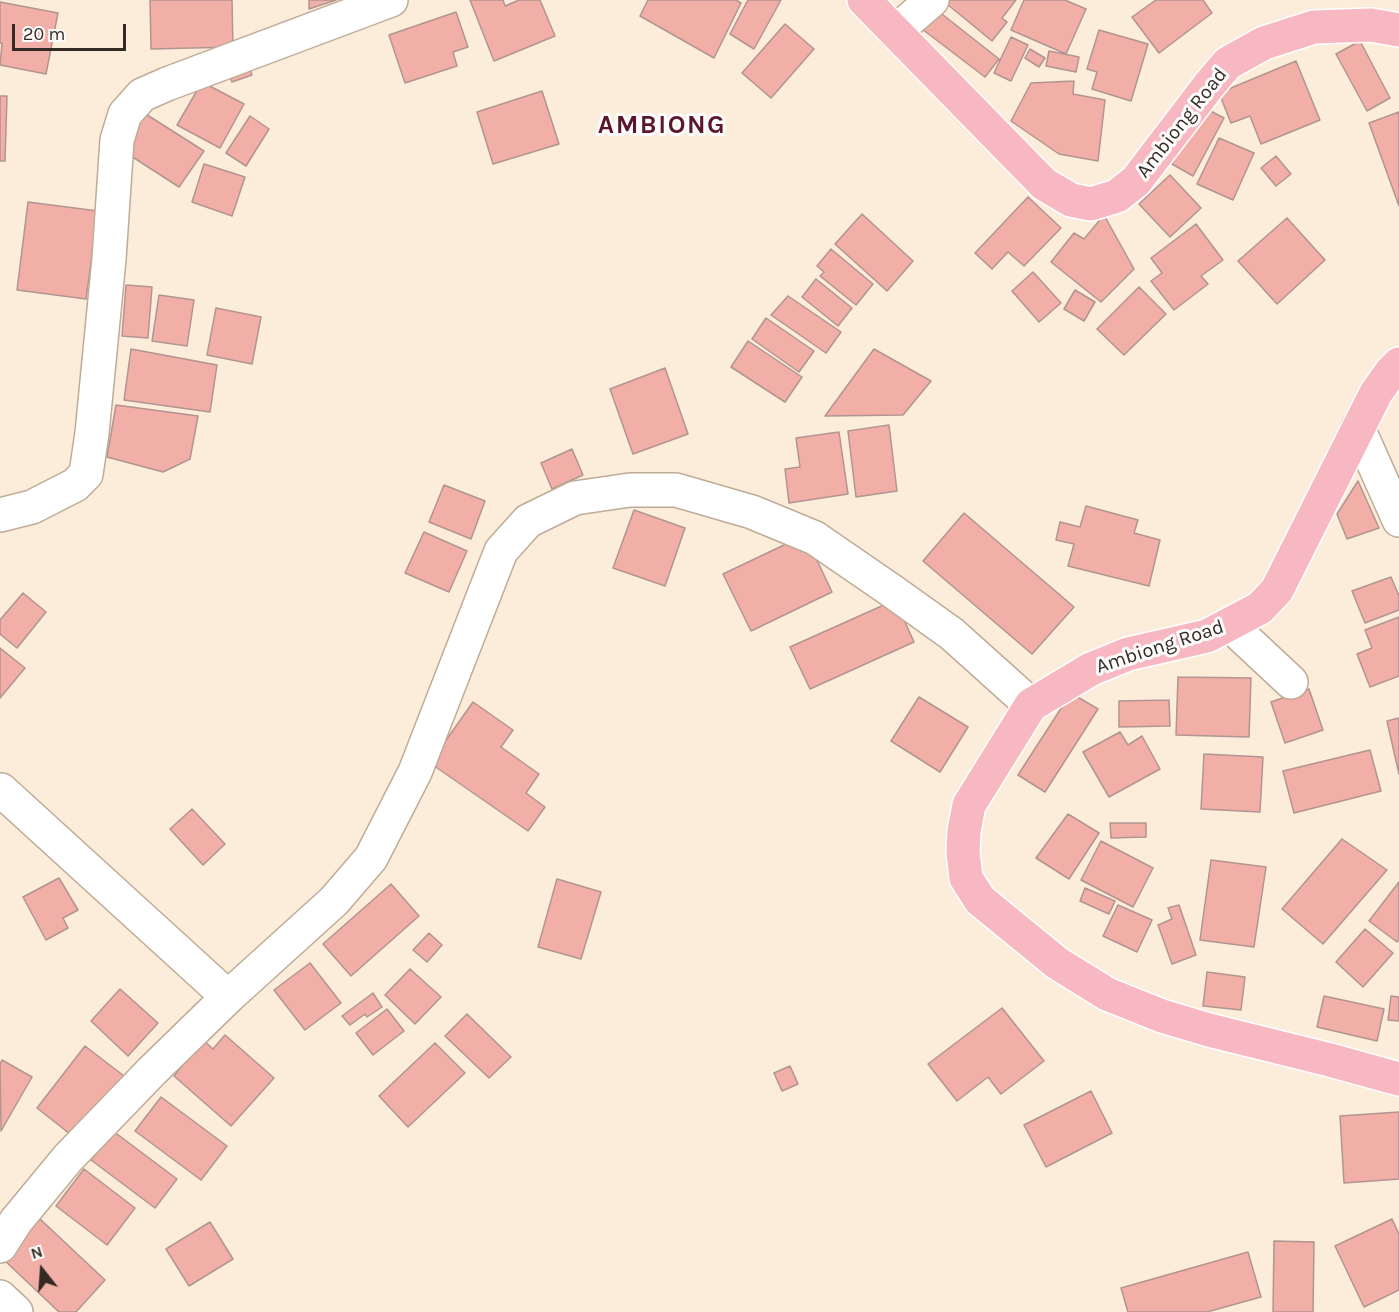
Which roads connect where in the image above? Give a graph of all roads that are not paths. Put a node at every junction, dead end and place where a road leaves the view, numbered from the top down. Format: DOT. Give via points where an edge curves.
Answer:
graph roads {
  1 [pos="391,0"];
  2 [pos="864,0"];
  3 [pos="932,0"];
  4 [pos="1399,30"];
  5 [pos="895,32"];
  6 [pos="1399,364"];
  7 [pos="1358,428"];
  8 [pos="0,515"];
  9 [pos="1399,520"];
  10 [pos="1230,625"];
  11 [pos="1291,682"];
  12 [pos="1031,705"];
  13 [pos="1,790"];
  14 [pos="228,997"];
  15 [pos="1399,1079"];
  16 [pos="0,1246"];
  17 [pos="0,1297"];
  18 [pos="16,1312"];
  1 -- 8 [label="street" via="167,84 142,95 125,114 117,140 109,259 86,474 75,485 32,507"];
  2 -- 5 [label="main road, Ambiong Road"];
  3 -- 5 [label="street"];
  4 -- 5 [label="main road, Ambiong Road" via="1371,25 1314,27 1264,43 1228,63 1136,181 1117,196 1091,204 1071,200 1044,184"];
  6 -- 7 [label="main road, Ambiong Road" via="1376,393"];
  7 -- 9 [label="street"];
  7 -- 10 [label="main road, Ambiong Road" via="1277,590 1260,608"];
  10 -- 11 [label="street"];
  10 -- 12 [label="main road, Ambiong Road" via="1207,636 1128,654 1091,669"];
  12 -- 14 [label="street" via="952,634 814,538 752,512 676,490 630,490 575,498 528,521 501,551 415,772 371,858 334,901"];
  12 -- 15 [label="main road, Ambiong Road" via="969,805 963,866 980,900 1057,963 1107,994 1209,1030"];
  13 -- 14 [label="street"];
  14 -- 16 [label="street" via="68,1158"];
  17 -- 18 [label="street"];
}
